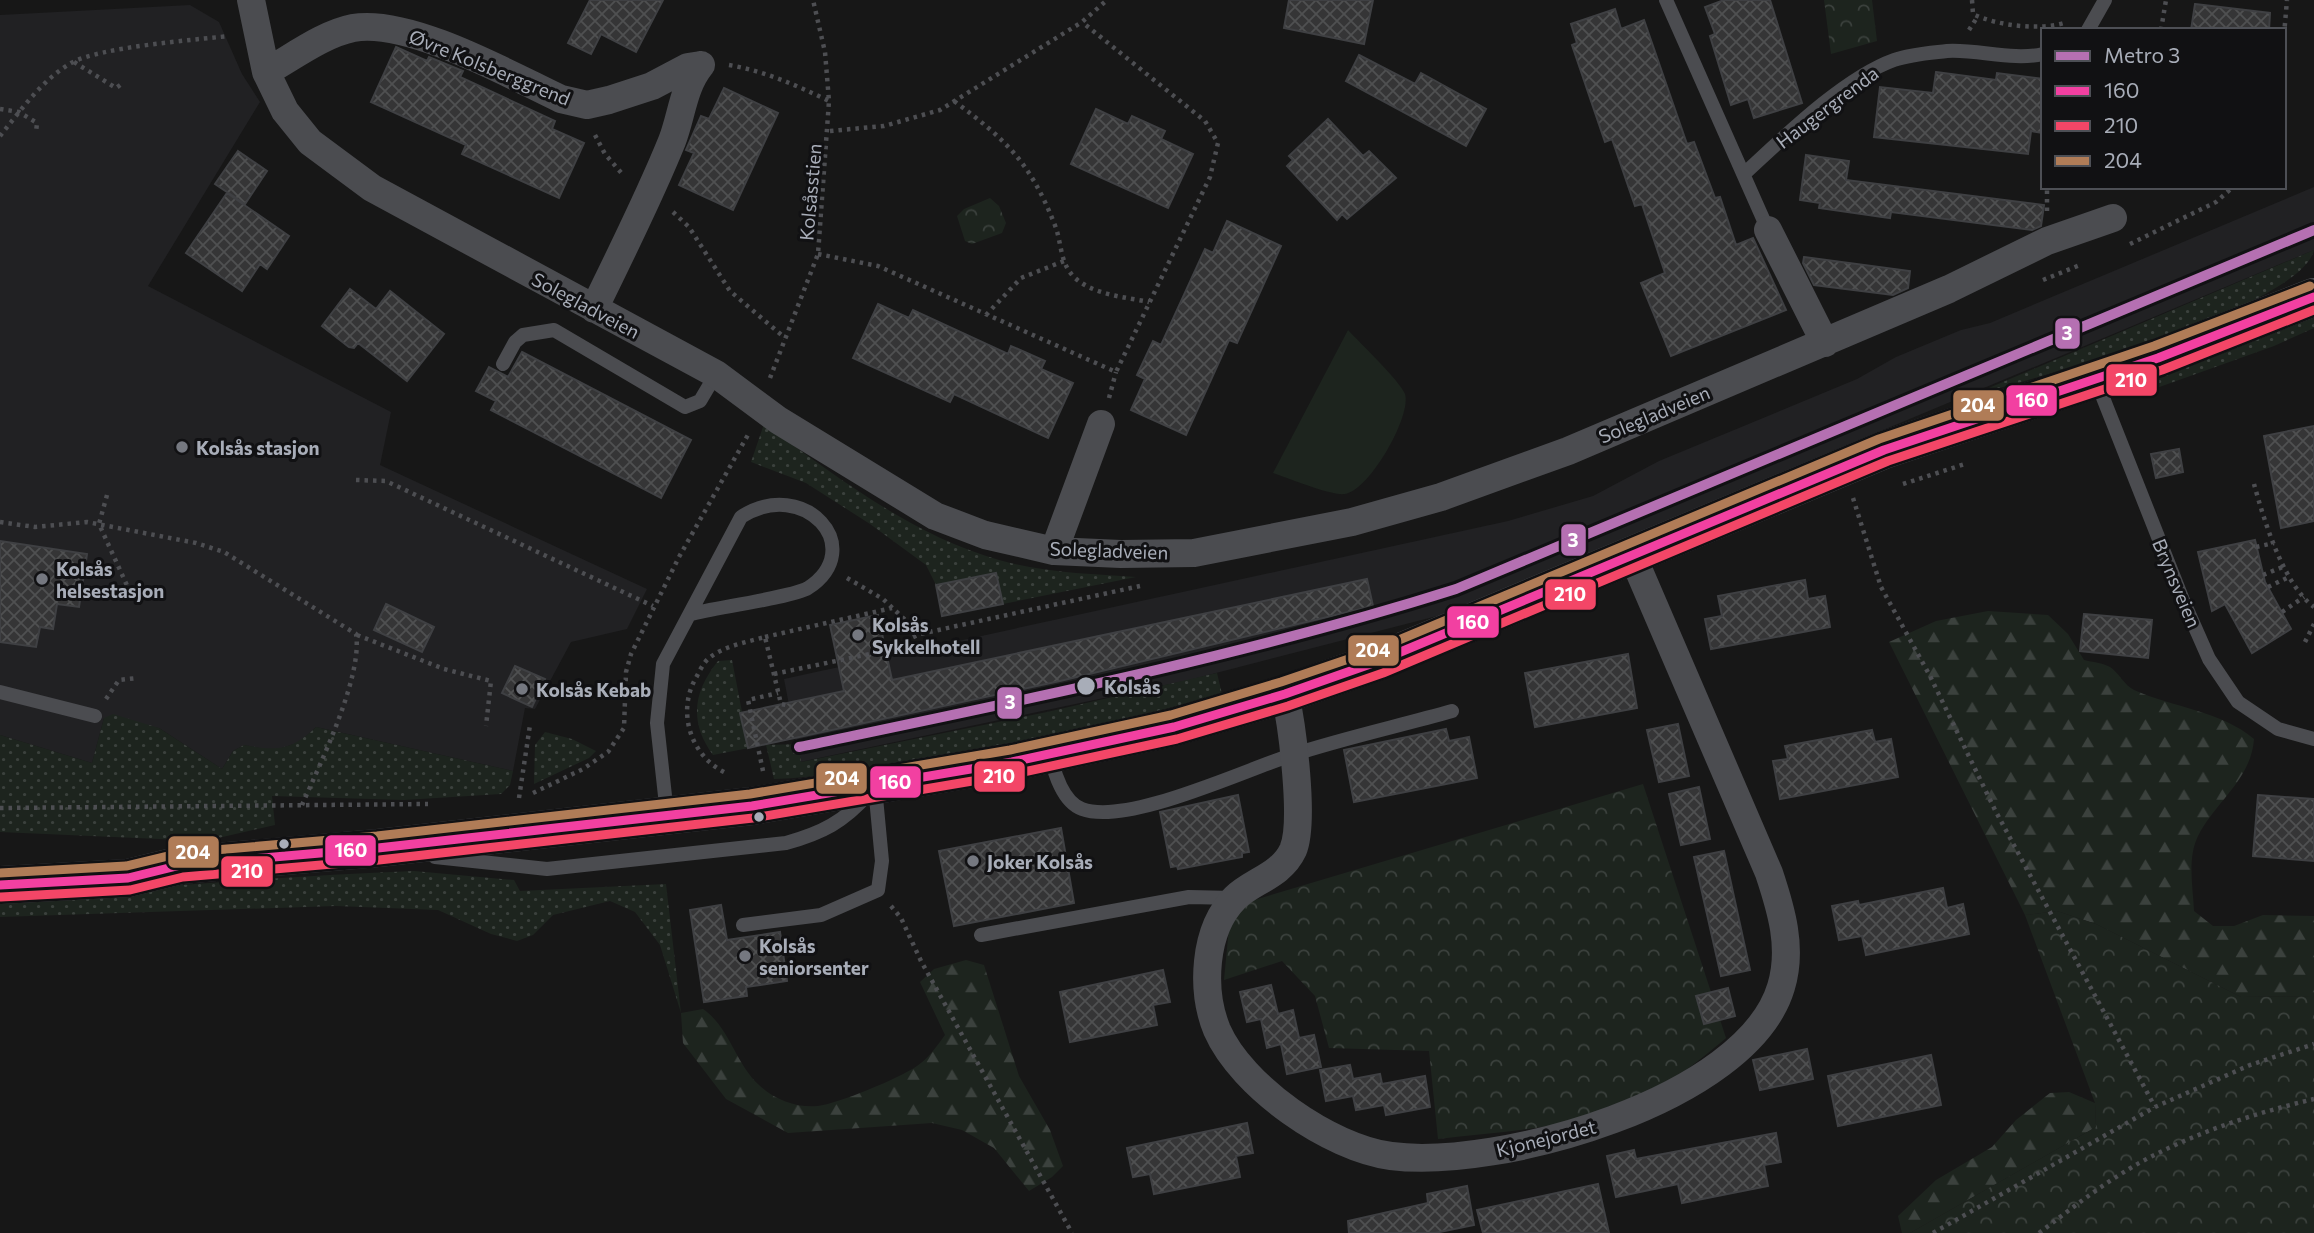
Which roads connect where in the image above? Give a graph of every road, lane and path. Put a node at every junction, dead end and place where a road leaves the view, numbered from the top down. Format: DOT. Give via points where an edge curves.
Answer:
graph roads {
  1 [pos="251,0"];
  2 [pos="813,0"];
  3 [pos="1107,0"];
  4 [pos="1666,0"];
  5 [pos="1972,0"];
  6 [pos="2166,0"];
  7 [pos="2287,0"];
  8 [pos="2102,6"];
  9 [pos="1082,22"];
  10 [pos="2089,28"];
  11 [pos="2161,28"];
  12 [pos="2285,28"];
  13 [pos="258,32"];
  14 [pos="2041,54"];
  15 [pos="74,62"];
  16 [pos="701,65"];
  17 [pos="266,72"];
  18 [pos="123,83"];
  19 [pos="830,101"];
  20 [pos="954,101"];
  21 [pos="576,102"];
  22 [pos="0,109"];
  23 [pos="19,112"];
  24 [pos="830,131"];
  25 [pos="36,132"];
  26 [pos="0,136"];
  27 [pos="1745,173"];
  28 [pos="649,195"];
  29 [pos="2113,218"];
  30 [pos="1769,230"];
  31 [pos="818,254"];
  32 [pos="1063,261"];
  33 [pos="2314,297"];
  34 [pos="1149,302"];
  35 [pos="594,309"];
  36 [pos="986,315"];
  37 [pos="785,338"];
  38 [pos="1825,343"];
  39 [pos="503,364"];
  40 [pos="716,374"];
  41 [pos="770,379"];
  42 [pos="2096,379"];
  43 [pos="1101,424"];
  44 [pos="750,429"];
  45 [pos="356,480"];
  46 [pos="2254,484"];
  47 [pos="1852,494"];
  48 [pos="107,495"];
  49 [pos="0,522"];
  50 [pos="99,524"];
  51 [pos="2274,543"];
  52 [pos="2256,547"];
  53 [pos="1054,551"];
  54 [pos="1633,557"];
  55 [pos="2285,566"];
  56 [pos="2263,575"];
  57 [pos="2291,576"];
  58 [pos="2268,587"];
  59 [pos="130,593"];
  60 [pos="2304,597"];
  61 [pos="653,607"];
  62 [pos="2314,607"];
  63 [pos="892,608"];
  64 [pos="2282,612"];
  65 [pos="691,614"];
  66 [pos="2314,624"];
  67 [pos="356,634"];
  68 [pos="920,634"];
  69 [pos="765,636"];
  70 [pos="2305,642"];
  71 [pos="774,674"];
  72 [pos="138,678"];
  73 [pos="0,692"];
  74 [pos="778,693"];
  75 [pos="1285,694"];
  76 [pos="791,706"];
  77 [pos="1452,711"];
  78 [pos="95,716"];
  79 [pos="530,725"];
  80 [pos="486,726"];
  81 [pos="2314,739"];
  82 [pos="1051,754"];
  83 [pos="1294,754"];
  84 [pos="736,774"];
  85 [pos="755,774"];
  86 [pos="875,785"];
  87 [pos="519,799"];
  88 [pos="507,801"];
  89 [pos="430,804"];
  90 [pos="302,805"];
  91 [pos="0,808"];
  92 [pos="667,815"];
  93 [pos="378,848"];
  94 [pos="0,859"];
  95 [pos="181,865"];
  96 [pos="0,885"];
  97 [pos="878,890"];
  98 [pos="1236,898"];
  99 [pos="743,925"];
  100 [pos="981,935"];
  101 [pos="2314,1044"];
  102 [pos="2314,1099"];
  103 [pos="2155,1107"];
  104 [pos="1072,1233"];
  105 [pos="1933,1233"];
  106 [pos="2039,1233"];
  1 -- 13 [label="street, Solegladveien"];
  2 -- 19 [label="path, Kolsåsstien"];
  3 -- 9 [label="path"];
  4 -- 27 [label="lane"];
  5 -- 8 [label="path" via="1973,14 1983,19 2023,25 2057,26"];
  6 -- 11 [label="path"];
  7 -- 12 [label="path"];
  8 -- 10 [label="lane"];
  9 -- 20 [label="path"];
  9 -- 34 [label="path" via="1205,121 1218,143 1210,177"];
  13 -- 15 [label="path" via="125,50"];
  13 -- 17 [label="street, Solegladveien"];
  14 -- 27 [label="lane, Haugergrenda" via="1955,51 1893,60 1835,97"];
  15 -- 18 [label="path" via="116,88"];
  15 -- 23 [label="path" via="53,76"];
  16 -- 19 [label="path" via="752,69"];
  16 -- 21 [label="street, Øvre Kolsberggrend" via="609,100 587,105"];
  16 -- 28 [label="street" via="691,78"];
  17 -- 21 [label="street, Øvre Kolsberggrend" via="339,33 372,28 414,34"];
  17 -- 35 [label="street, Solegladveien" via="285,111 310,142 372,188"];
  19 -- 24 [label="path, Kolsåsstien"];
  20 -- 24 [label="path" via="940,110 884,127"];
  20 -- 32 [label="path" via="1019,155 1055,225"];
  21 -- 28 [label="path" via="605,154"];
  22 -- 23 [label="path"];
  23 -- 25 [label="path" via="37,123"];
  23 -- 26 [label="path"];
  24 -- 31 [label="path, Kolsåsstien"];
  27 -- 30 [label="lane"];
  28 -- 35 [label="street"];
  28 -- 37 [label="path" via="689,227 730,291"];
  29 -- 38 [label="street, Solegladveien" via="2046,241"];
  30 -- 38 [label="street"];
  31 -- 36 [label="path" via="878,266"];
  31 -- 37 [label="path, Kolsåsstien"];
  32 -- 34 [label="path" via="1076,279 1090,288"];
  32 -- 36 [label="path" via="1021,278"];
  33 -- 42 [label="main road"];
  34 -- 36 [label="path" via="1116,372"];
  35 -- 40 [label="street, Solegladveien"];
  37 -- 41 [label="path, Kolsåsstien"];
  38 -- 53 [label="street, Solegladveien" via="1521,469 1352,522 1194,553"];
  39 -- 40 [label="lane" via="523,335 554,330 685,407 700,401"];
  40 -- 53 [label="street, Solegladveien" via="778,420 935,516 985,535"];
  42 -- 54 [label="main road" via="1884,450"];
  42 -- 81 [label="lane, Brynsveien" via="2209,659 2238,702 2278,729"];
  43 -- 53 [label="street"];
  44 -- 61 [label="path"];
  45 -- 61 [label="path" via="386,481"];
  46 -- 51 [label="path"];
  47 -- 103 [label="path" via="1881,587"];
  48 -- 50 [label="path"];
  49 -- 50 [label="path" via="35,527"];
  50 -- 59 [label="path"];
  50 -- 67 [label="path" via="224,552"];
  51 -- 52 [label="path"];
  51 -- 55 [label="path"];
  54 -- 75 [label="main road"];
  54 -- 98 [label="street, Kjonejordet" via="1769,873 1784,920 1782,985 1764,1020 1742,1046 1714,1070 1682,1088 1616,1120 1572,1133 1487,1152 1391,1156 1360,1148 1303,1119 1270,1095 1218,1032 1206,993 1208,968 1216,930"];
  55 -- 56 [label="path"];
  55 -- 57 [label="path"];
  57 -- 58 [label="path"];
  57 -- 60 [label="path"];
  60 -- 62 [label="path"];
  60 -- 64 [label="path"];
  61 -- 87 [label="path" via="626,672 624,728 608,752"];
  63 -- 69 [label="path"];
  65 -- 65 [label="lane" via="805,590 822,577 834,557 829,533 818,519 790,503 756,507 741,517"];
  65 -- 92 [label="lane" via="663,664 657,723"];
  66 -- 70 [label="path"];
  67 -- 80 [label="path" via="444,669 491,681"];
  67 -- 90 [label="path" via="358,650 343,704"];
  68 -- 71 [label="path" via="884,651"];
  69 -- 71 [label="path"];
  69 -- 84 [label="path" via="708,658 688,698 687,719 696,747 708,764"];
  71 -- 74 [label="path"];
  72 -- 78 [label="path" via="119,680"];
  73 -- 78 [label="lane"];
  74 -- 76 [label="path" via="780,704"];
  74 -- 85 [label="path" via="748,700 763,772"];
  75 -- 82 [label="main road" via="1174,727"];
  75 -- 83 [label="street, Kjonejordet"];
  77 -- 83 [label="lane"];
  79 -- 87 [label="path"];
  82 -- 83 [label="lane" via="1055,778 1079,808 1099,813 1150,805"];
  82 -- 86 [label="main road"];
  83 -- 98 [label="street, Kjonejordet" via="1293,850 1271,876"];
  86 -- 92 [label="main road"];
  86 -- 93 [label="lane" via="851,815 816,834 786,843 547,869"];
  86 -- 97 [label="lane" via="882,861"];
  87 -- 88 [label="path"];
  89 -- 90 [label="path"];
  90 -- 91 [label="path"];
  92 -- 93 [label="main road"];
  93 -- 95 [label="main road"];
  94 -- 95 [label="main road" via="133,858"];
  95 -- 96 [label="main road" via="128,878"];
  97 -- 99 [label="lane" via="821,915"];
  97 -- 104 [label="path" via="901,918 920,961"];
  98 -- 100 [label="lane" via="1189,897"];
  101 -- 103 [label="path" via="2250,1065"];
  102 -- 106 [label="path" via="2245,1118 2142,1162"];
  103 -- 105 [label="path"];
}
